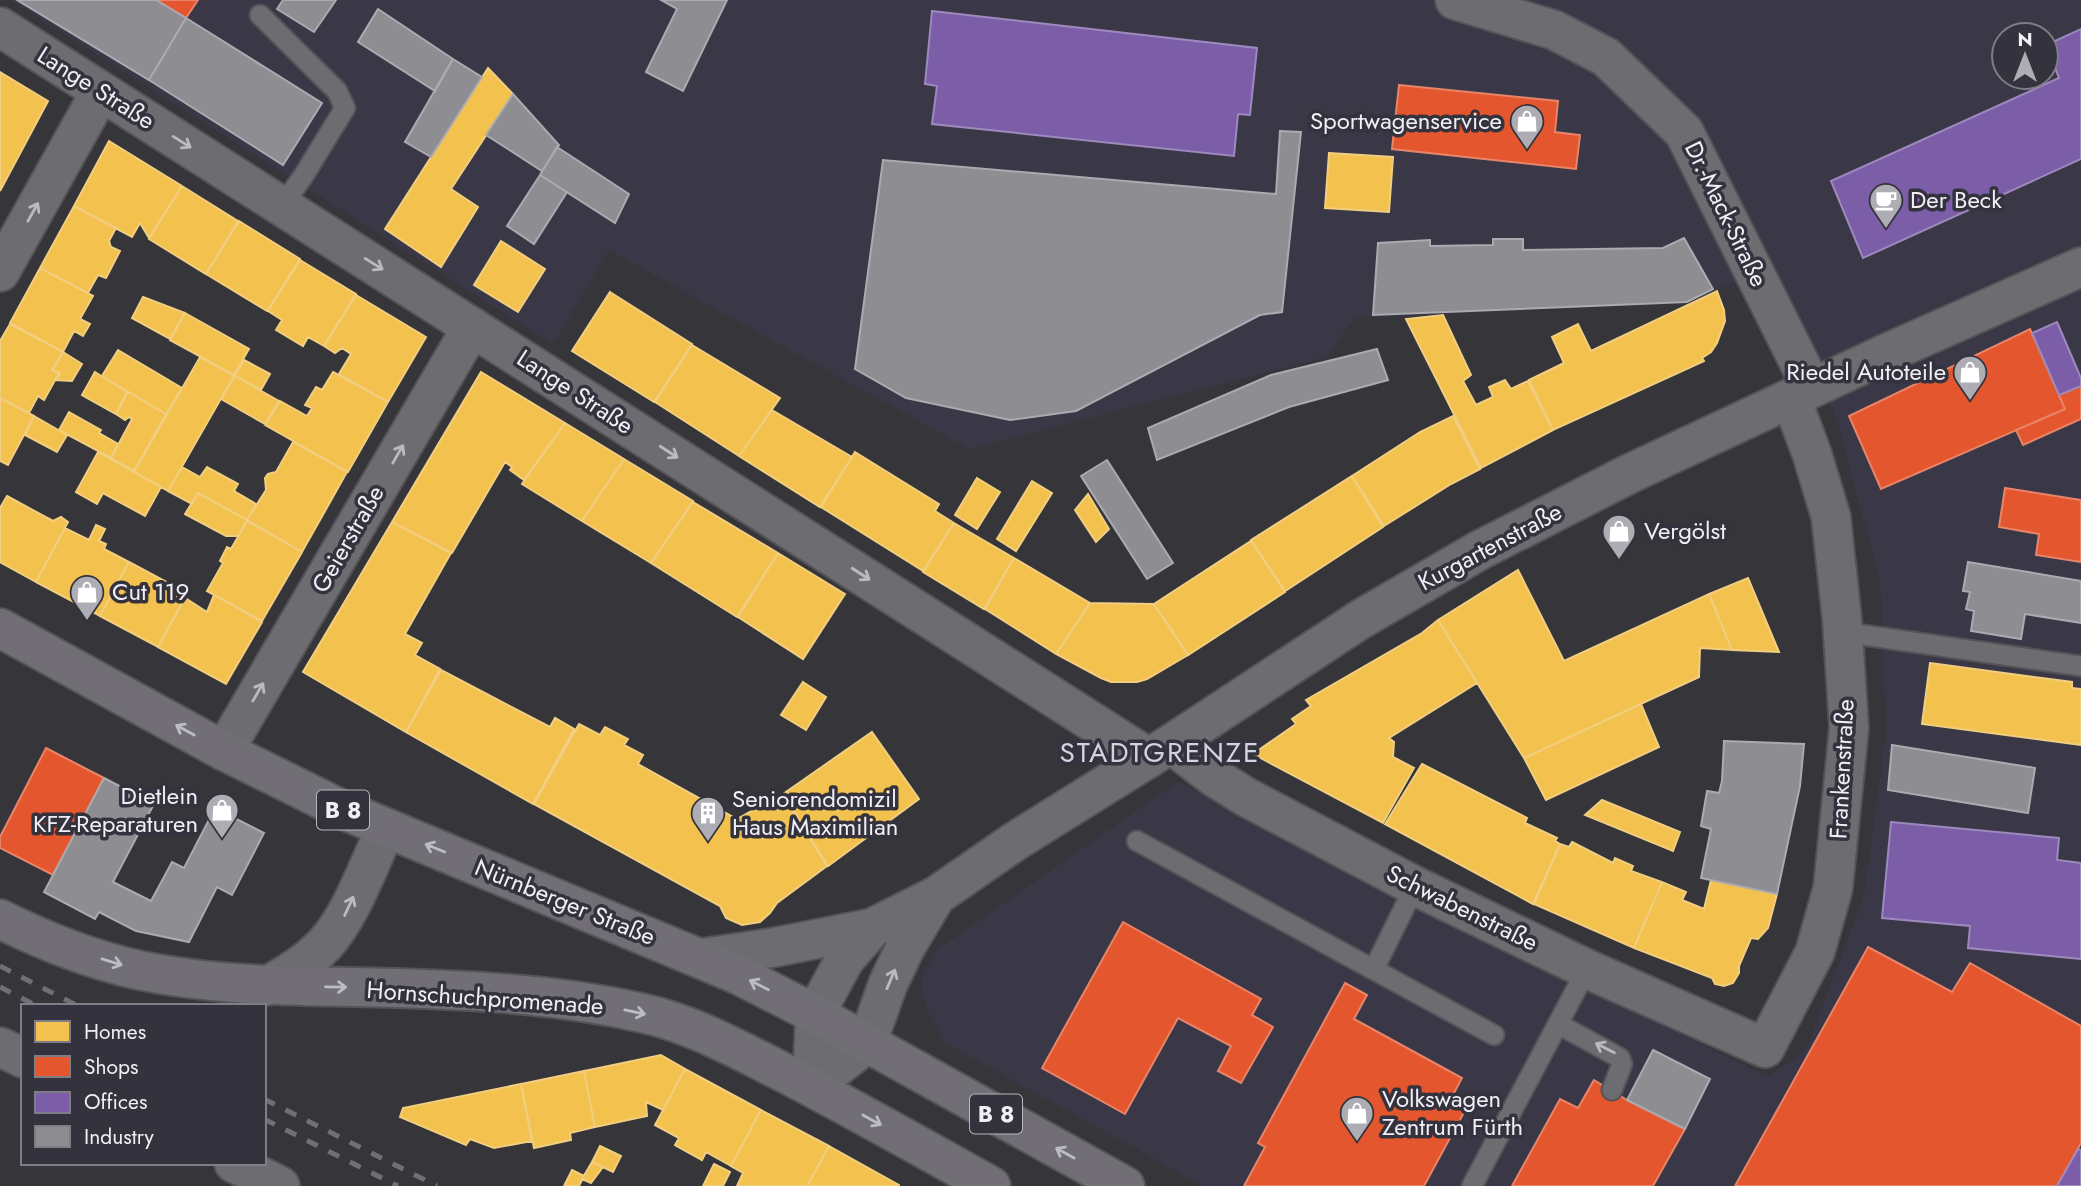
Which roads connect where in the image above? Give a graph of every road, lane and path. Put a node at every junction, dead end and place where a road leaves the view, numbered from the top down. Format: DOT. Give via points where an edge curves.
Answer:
graph roads {
  1 [pos="1455,0"];
  2 [pos="260,15"];
  3 [pos="0,27"];
  4 [pos="101,91"];
  5 [pos="282,206"];
  6 [pos="2081,267"];
  7 [pos="0,272"];
  8 [pos="472,327"];
  9 [pos="1802,393"];
  10 [pos="0,628"];
  11 [pos="1842,632"];
  12 [pos="2081,666"];
  13 [pos="223,751"];
  14 [pos="1160,751"];
  15 [pos="386,828"];
  16 [pos="1137,841"];
  17 [pos="1415,886"];
  18 [pos="936,896"];
  19 [pos="0,919"];
  20 [pos="872,928"];
  21 [pos="702,958"];
  22 [pos="1374,969"];
  23 [pos="1587,969"];
  24 [pos="267,986"];
  25 [pos="815,1014"];
  26 [pos="1558,1024"];
  27 [pos="1494,1035"];
  28 [pos="867,1043"];
  29 [pos="0,1047"];
  30 [pos="1765,1048"];
  31 [pos="21,1057"];
  32 [pos="812,1087"];
  33 [pos="1612,1090"];
  34 [pos="238,1165"];
  35 [pos="280,1186"];
  36 [pos="991,1186"];
  37 [pos="1125,1186"];
  38 [pos="1472,1186"];
  1 -- 9 [label="street, Dr.-Mack-Straße" via="1554,30 1605,57 1684,132"];
  2 -- 5 [label="lane" via="337,91 345,108"];
  3 -- 4 [label="street, Lange Straße"];
  4 -- 5 [label="street, Lange Straße, one-way"];
  7 -- 4 [label="street, one-way"];
  5 -- 8 [label="street, Lange Straße, one-way"];
  6 -- 9 [label="street, Kurgartenstraße"];
  13 -- 8 [label="street, Geierstraße, one-way"];
  8 -- 14 [label="street, Lange Straße, one-way"];
  9 -- 11 [label="street, Frankenstraße" via="1812,454 1831,517"];
  9 -- 14 [label="street, Kurgartenstraße" via="1480,550 1361,619"];
  13 -- 10 [label="main road, Nürnberger Straße / B 8, one-way"];
  11 -- 12 [label="lane"];
  11 -- 30 [label="street, Frankenstraße" via="1849,728 1833,888 1815,952"];
  13 -- 15 [label="main road, Nürnberger Straße / B 8"];
  14 -- 17 [label="street, Schwabenstraße"];
  14 -- 18 [label="street, Kurgartenstraße"];
  21 -- 15 [label="main road, Nürnberger Straße / B 8, one-way"];
  24 -- 15 [label="street, one-way" via="327,943 344,918"];
  16 -- 22 [label="lane"];
  17 -- 22 [label="lane"];
  17 -- 23 [label="street, Schwabenstraße"];
  18 -- 20 [label="street, Kurgartenstraße"];
  28 -- 18 [label="street, Kurgartenstraße, one-way" via="888,984"];
  19 -- 24 [label="main road, Hornschuchpromenade / B 8, one-way" via="47,942 136,969"];
  20 -- 21 [label="street"];
  20 -- 25 [label="street, Kurgartenstraße" via="845,959"];
  25 -- 21 [label="main road, Nürnberger Straße / B 8, one-way"];
  22 -- 27 [label="lane"];
  23 -- 26 [label="lane"];
  23 -- 30 [label="street, Schwabenstraße"];
  24 -- 32 [label="main road, Hornschuchpromenade / B 8, one-way" via="534,996 644,1013 716,1039"];
  25 -- 28 [label="main road, Nürnberger Straße / B 8"];
  25 -- 32 [label="street, Kurgartenstraße"];
  33 -- 26 [label="lane, one-way" via="1622,1065 1620,1058"];
  26 -- 38 [label="lane"];
  28 -- 32 [label="street"];
  37 -- 28 [label="main road, Nürnberger Straße / B 8, one-way"];
  29 -- 31 [label="street"];
  32 -- 36 [label="main road, B 8, one-way"];
  34 -- 35 [label="street"];
}
